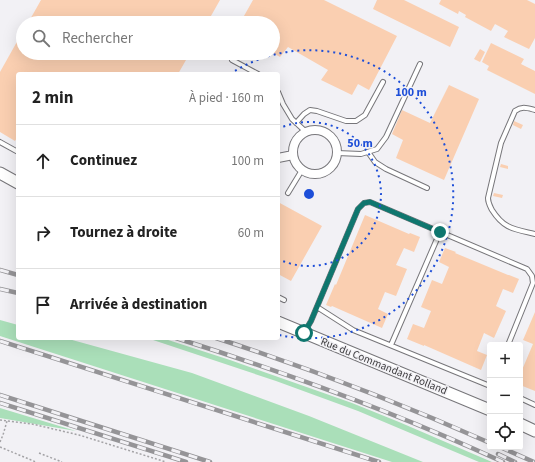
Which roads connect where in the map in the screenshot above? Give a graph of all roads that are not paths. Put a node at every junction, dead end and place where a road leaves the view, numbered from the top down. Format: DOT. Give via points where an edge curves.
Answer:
graph roads {
  1 [pos="232,60"];
  2 [pos="420,64"];
  3 [pos="254,72"];
  4 [pos="383,82"];
  5 [pos="280,97"];
  6 [pos="535,110"];
  7 [pos="296,123"];
  8 [pos="305,131"];
  9 [pos="0,142"];
  10 [pos="16,151"];
  11 [pos="368,152"];
  12 [pos="337,153"];
  13 [pos="293,155"];
  14 [pos="280,158"];
  15 [pos="302,170"];
  16 [pos="0,173"];
  17 [pos="16,182"];
  18 [pos="427,188"];
  19 [pos="288,193"];
  20 [pos="440,232"];
  21 [pos="535,234"];
  22 [pos="280,298"];
  23 [pos="284,300"];
  24 [pos="317,307"];
  25 [pos="280,323"];
  26 [pos="304,333"];
  27 [pos="509,342"];
  28 [pos="391,345"];
  29 [pos="487,385"];
  30 [pos="523,399"];
  31 [pos="535,405"];
  32 [pos="487,409"];
  33 [pos="523,425"];
  34 [pos="535,431"];
  1 -- 3 [label="lane"];
  2 -- 11 [label="lane" via="386,137 377,149"];
  4 -- 7 [label="lane" via="366,116 356,121 346,121 310,110"];
  5 -- 7 [label="lane"];
  6 -- 21 [label="lane" via="519,108 515,111 501,143 488,202 498,219 508,226"];
  7 -- 8 [label="lane"];
  8 -- 12 [label="street" via="317,129 328,134 335,143"];
  8 -- 13 [label="street" via="293,145"];
  9 -- 10 [label="lane"];
  11 -- 12 [label="lane"];
  11 -- 18 [label="lane" via="375,162 386,169"];
  12 -- 15 [label="street" via="334,164 320,174"];
  13 -- 14 [label="street"];
  13 -- 15 [label="street"];
  15 -- 19 [label="lane"];
  16 -- 17 [label="street"];
  20 -- 24 [label="lane" via="370,202 364,203 358,209"];
  20 -- 27 [label="lane" via="527,269 532,276 534,283"];
  20 -- 28 [label="lane"];
  22 -- 23 [label="lane"];
  24 -- 26 [label="lane"];
  24 -- 28 [label="lane" via="353,330"];
  25 -- 26 [label="street, Rue du Commandant Rolland"];
  26 -- 32 [label="street, Rue du Commandant Rolland"];
  28 -- 29 [label="lane"];
  30 -- 31 [label="lane"];
  33 -- 34 [label="street"];
}
